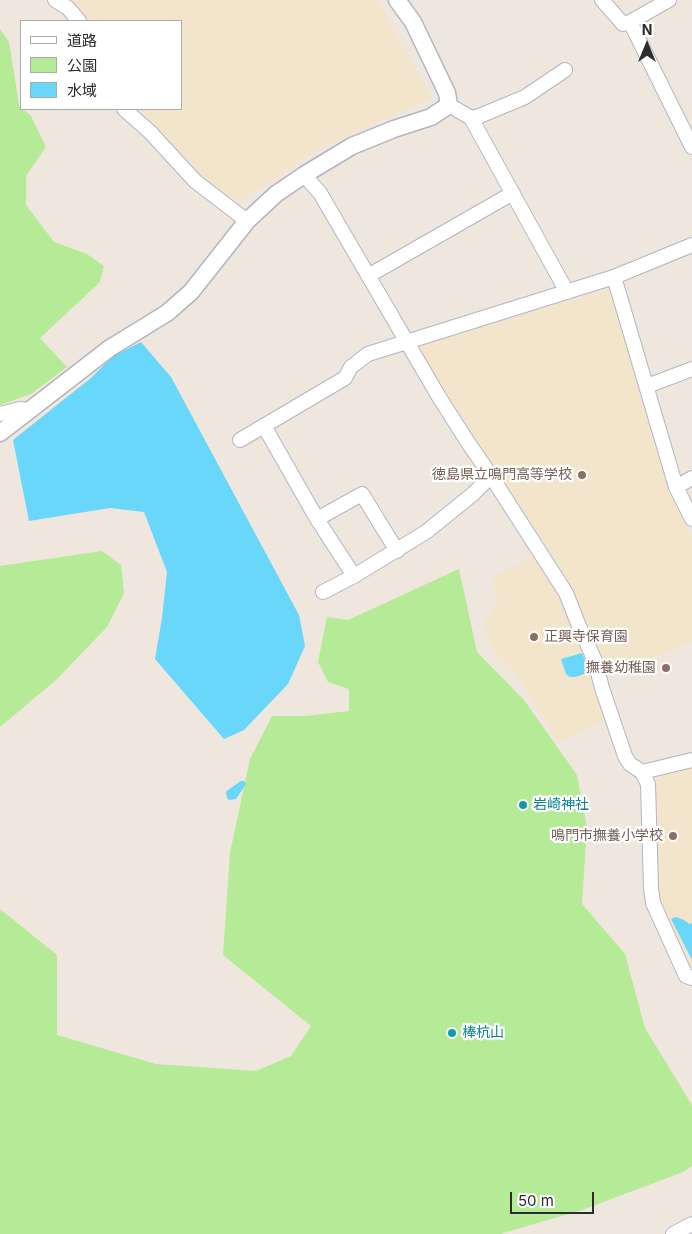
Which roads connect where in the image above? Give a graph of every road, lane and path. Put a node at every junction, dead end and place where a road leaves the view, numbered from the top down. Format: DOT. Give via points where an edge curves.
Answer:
graph roads {
  1 [pos="55,0"];
  2 [pos="397,0"];
  3 [pos="602,0"];
  4 [pos="669,0"];
  5 [pos="77,20"];
  6 [pos="630,22"];
  7 [pos="564,70"];
  8 [pos="449,105"];
  9 [pos="125,110"];
  10 [pos="470,118"];
  11 [pos="692,147"];
  12 [pos="304,174"];
  13 [pos="513,193"];
  14 [pos="247,221"];
  15 [pos="692,245"];
  16 [pos="368,276"];
  17 [pos="614,277"];
  18 [pos="567,292"];
  19 [pos="407,342"];
  20 [pos="692,369"];
  21 [pos="647,386"];
  22 [pos="31,410"];
  23 [pos="0,414"];
  24 [pos="264,426"];
  25 [pos="0,434"];
  26 [pos="240,440"];
  27 [pos="491,476"];
  28 [pos="692,478"];
  29 [pos="676,487"];
  30 [pos="317,519"];
  31 [pos="692,519"];
  32 [pos="397,550"];
  33 [pos="354,576"];
  34 [pos="323,592"];
  35 [pos="692,760"];
  36 [pos="642,772"];
  37 [pos="692,978"];
  38 [pos="692,1224"];
  39 [pos="673,1234"];
  1 -- 5 [label="street" via="68,8"];
  2 -- 8 [label="street" via="413,22 447,93"];
  3 -- 6 [label="street" via="623,24"];
  4 -- 6 [label="street"];
  6 -- 11 [label="street"];
  7 -- 10 [label="street" via="525,97"];
  8 -- 10 [label="street"];
  8 -- 12 [label="street" via="431,117 352,146"];
  9 -- 14 [label="street" via="196,181"];
  10 -- 13 [label="street"];
  12 -- 14 [label="street"];
  12 -- 16 [label="street" via="320,193"];
  13 -- 16 [label="street"];
  13 -- 18 [label="street"];
  14 -- 22 [label="street" via="191,292 167,313 110,348"];
  15 -- 17 [label="street"];
  16 -- 19 [label="street"];
  17 -- 18 [label="street"];
  17 -- 21 [label="street"];
  18 -- 19 [label="street"];
  19 -- 24 [label="street" via="368,354 351,367 345,378"];
  19 -- 27 [label="street" via="434,390"];
  20 -- 21 [label="street"];
  21 -- 29 [label="street"];
  22 -- 23 [label="street"];
  22 -- 25 [label="street"];
  24 -- 26 [label="street"];
  24 -- 30 [label="street"];
  27 -- 32 [label="street" via="426,532"];
  27 -- 36 [label="street" via="566,593 595,661 625,756"];
  28 -- 29 [label="street"];
  29 -- 31 [label="street"];
  30 -- 32 [label="street" via="362,494"];
  30 -- 33 [label="street"];
  32 -- 33 [label="street"];
  33 -- 34 [label="street"];
  35 -- 36 [label="street"];
  36 -- 37 [label="street" via="648,784 653,903 686,976"];
  38 -- 39 [label="street"];
}
